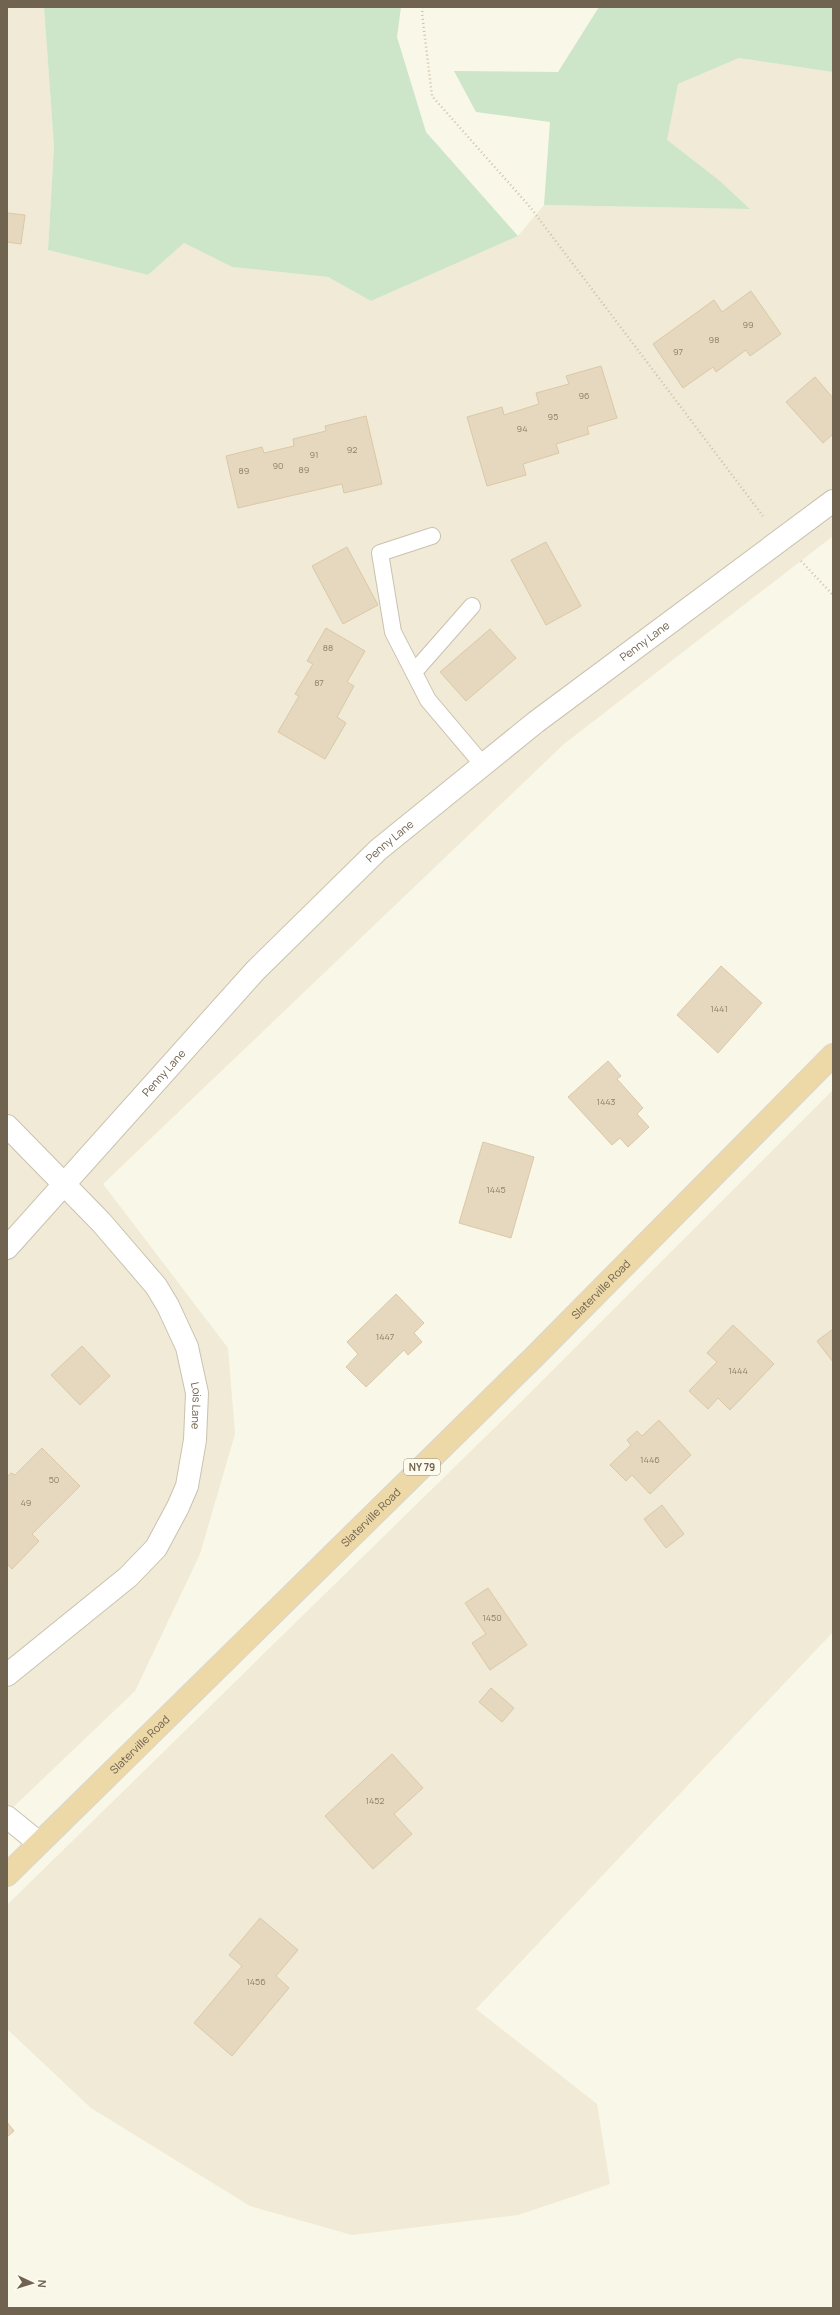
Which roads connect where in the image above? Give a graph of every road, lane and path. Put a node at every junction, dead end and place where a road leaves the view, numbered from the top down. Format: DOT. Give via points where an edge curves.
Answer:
graph roads {
  1 [pos="423,7"];
  2 [pos="833,501"];
  3 [pos="432,536"];
  4 [pos="781,540"];
  5 [pos="833,595"];
  6 [pos="472,606"];
  7 [pos="414,672"];
  8 [pos="482,765"];
  9 [pos="833,1055"];
  10 [pos="7,1126"];
  11 [pos="64,1185"];
  12 [pos="7,1248"];
  13 [pos="7,1675"];
  14 [pos="7,1816"];
  15 [pos="39,1843"];
  16 [pos="7,1875"];
  1 -- 4 [label="path" via="432,96 530,207"];
  2 -- 4 [label="street, Penny Lane"];
  3 -- 7 [label="lane" via="380,553 394,632"];
  4 -- 5 [label="path"];
  4 -- 8 [label="street, Penny Lane"];
  6 -- 7 [label="lane"];
  7 -- 8 [label="lane" via="428,700"];
  8 -- 11 [label="street, Penny Lane" via="378,850 255,971"];
  9 -- 15 [label="highway, Slaterville Road / NY 79" via="536,1355"];
  10 -- 11 [label="street, Lois Lane"];
  11 -- 12 [label="street, Penny Lane"];
  11 -- 13 [label="street, Lois Lane" via="116,1239 156,1286 168,1306 187,1347 197,1393 194,1440 187,1486 156,1548 128,1577"];
  14 -- 15 [label="street"];
  15 -- 16 [label="highway, Slaterville Road / NY 79"];
}
